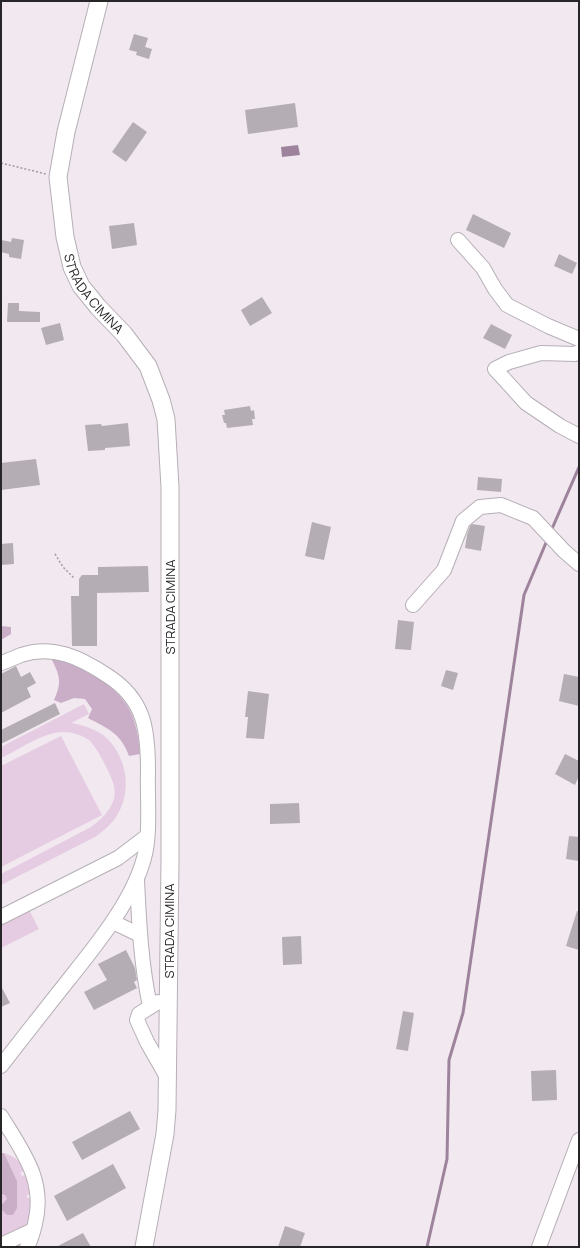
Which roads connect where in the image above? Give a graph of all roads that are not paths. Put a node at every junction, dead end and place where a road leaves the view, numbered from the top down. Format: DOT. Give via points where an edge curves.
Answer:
graph roads {
  1 [pos="99,1"];
  2 [pos="458,240"];
  3 [pos="579,339"];
  4 [pos="579,352"];
  5 [pos="579,436"];
  6 [pos="579,564"];
  7 [pos="413,605"];
  8 [pos="1,663"];
  9 [pos="147,836"];
  10 [pos="118,858"];
  11 [pos="138,877"];
  12 [pos="1,917"];
  13 [pos="112,922"];
  14 [pos="140,935"];
  15 [pos="169,997"];
  16 [pos="150,1006"];
  17 [pos="1,1066"];
  18 [pos="168,1077"];
  19 [pos="1,1116"];
  20 [pos="7,1137"];
  21 [pos="579,1140"];
  22 [pos="33,1230"];
  23 [pos="1,1245"];
  24 [pos="27,1247"];
  25 [pos="144,1247"];
  26 [pos="539,1247"];
  1 -- 15 [label="main road, STRADA CIMINA" via="66,132 58,177 65,236 72,267 81,286 124,334 148,366 162,400 166,419 170,487"];
  2 -- 3 [label="street" via="483,268 507,305"];
  4 -- 5 [label="street" via="541,353 509,362 495,369 526,403"];
  6 -- 7 [label="street" via="533,518 501,505 480,507 463,521 444,570"];
  8 -- 9 [label="street" via="43,651 70,654 116,681 134,699 143,721 148,744"];
  9 -- 10 [label="street"];
  9 -- 11 [label="street" via="145,857"];
  10 -- 11 [label="street" via="128,862"];
  10 -- 12 [label="street"];
  11 -- 13 [label="street"];
  11 -- 14 [label="street"];
  13 -- 14 [label="street"];
  13 -- 17 [label="street"];
  14 -- 16 [label="street"];
  15 -- 16 [label="street"];
  15 -- 18 [label="main road, STRADA CIMINA"];
  16 -- 18 [label="street" via="139,1014 137,1020"];
  18 -- 25 [label="main road, STRADA CIMINA" via="165,1134"];
  19 -- 20 [label="street"];
  20 -- 22 [label="street" via="30,1164 36,1180 38,1211"];
  21 -- 26 [label="street"];
  22 -- 23 [label="street"];
  22 -- 24 [label="street"];
}
